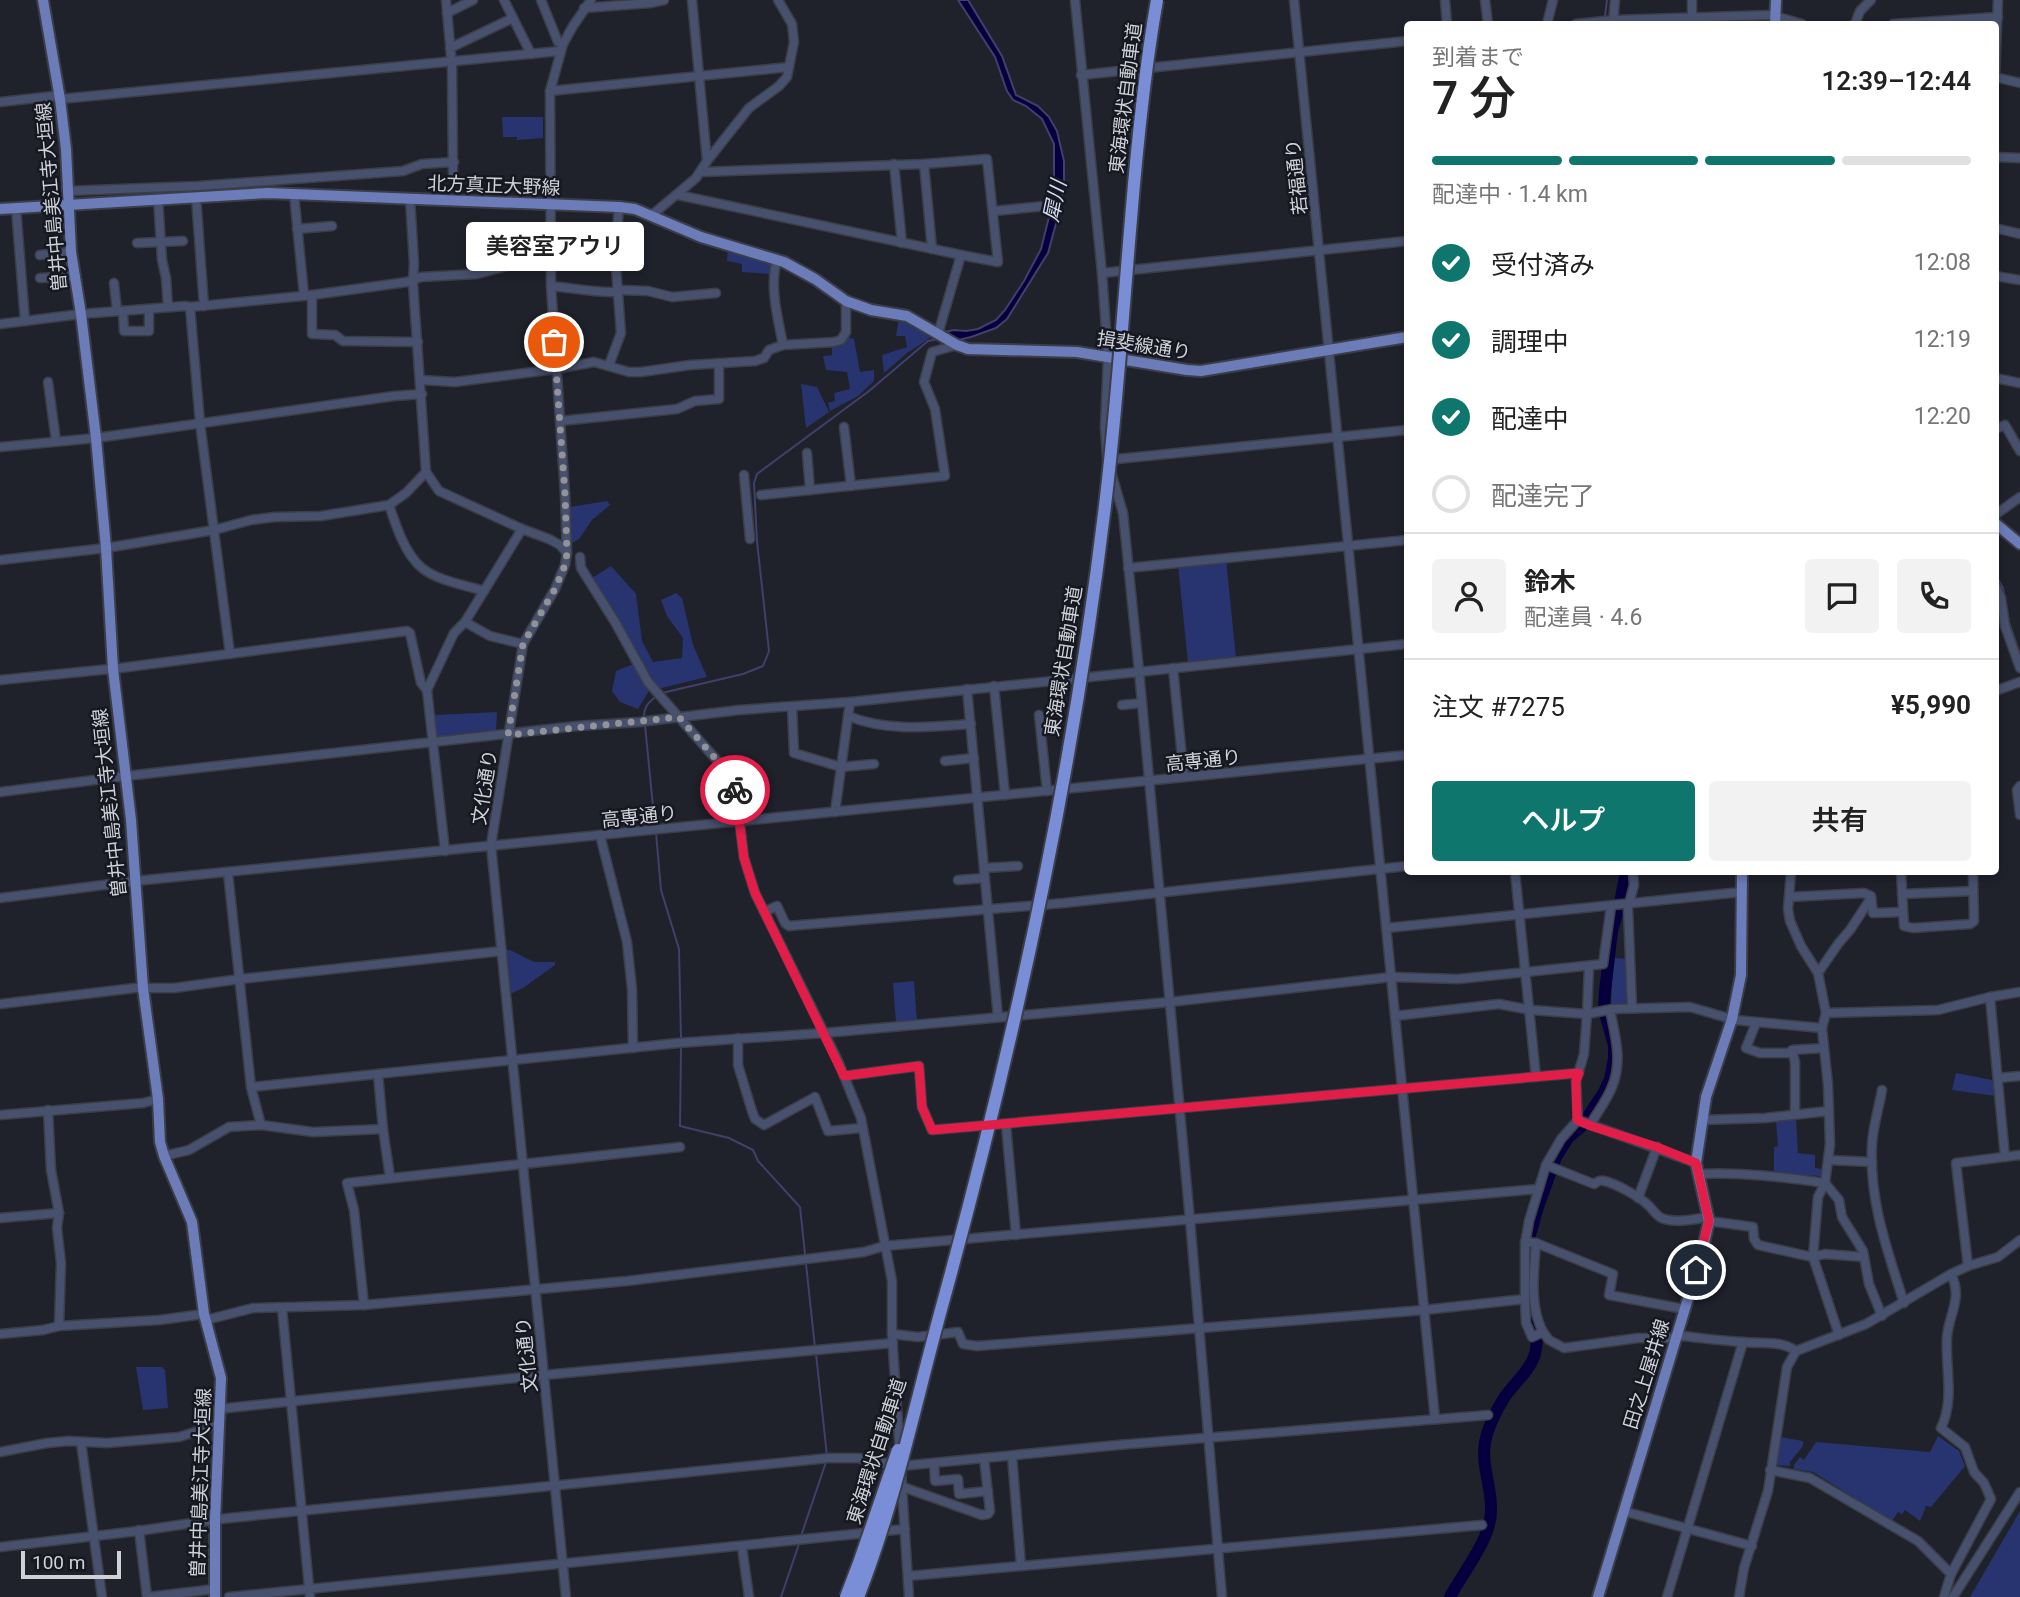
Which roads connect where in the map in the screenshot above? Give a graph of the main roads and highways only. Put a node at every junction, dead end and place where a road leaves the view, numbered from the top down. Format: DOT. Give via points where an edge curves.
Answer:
graph roads {
  1 [pos="43,0"];
  2 [pos="1157,0"];
  3 [pos="1776,0"];
  4 [pos="1776,20"];
  5 [pos="68,205"];
  6 [pos="0,209"];
  7 [pos="1404,338"];
  8 [pos="957,345"];
  9 [pos="1999,526"];
  10 [pos="2020,544"];
  11 [pos="1742,875"];
  12 [pos="940,1316"];
  13 [pos="215,1593"];
  14 [pos="846,1597"];
  15 [pos="858,1597"];
  16 [pos="1598,1597"];
  1 -- 5 [label="main road, 曽井中島美江寺大垣線" via="60,99"];
  2 -- 12 [label="highway, 東海環状自動車道, bridge" via="1139,122 1106,497 1072,732 1012,1037"];
  3 -- 4 [label="main road"];
  5 -- 6 [label="main road, 北方真正大野線"];
  5 -- 8 [label="main road, 北方真正大野線" via="268,193 635,209 701,237 777,260 846,301 907,316"];
  5 -- 13 [label="main road, 曽井中島美江寺大垣線" via="96,438 113,669 160,1142 192,1222 205,1317 221,1378"];
  7 -- 8 [label="main road, 揖斐線通り" via="1201,371 1077,352"];
  9 -- 10 [label="main road"];
  11 -- 16 [label="main road, 田之上屋井線" via="1741,975 1702,1120 1698,1169 1709,1219"];
  12 -- 14 [label="highway, 東海環状自動車道, bridge"];
  12 -- 15 [label="highway, 東海環状自動車道, bridge" via="896,1488"];
}
